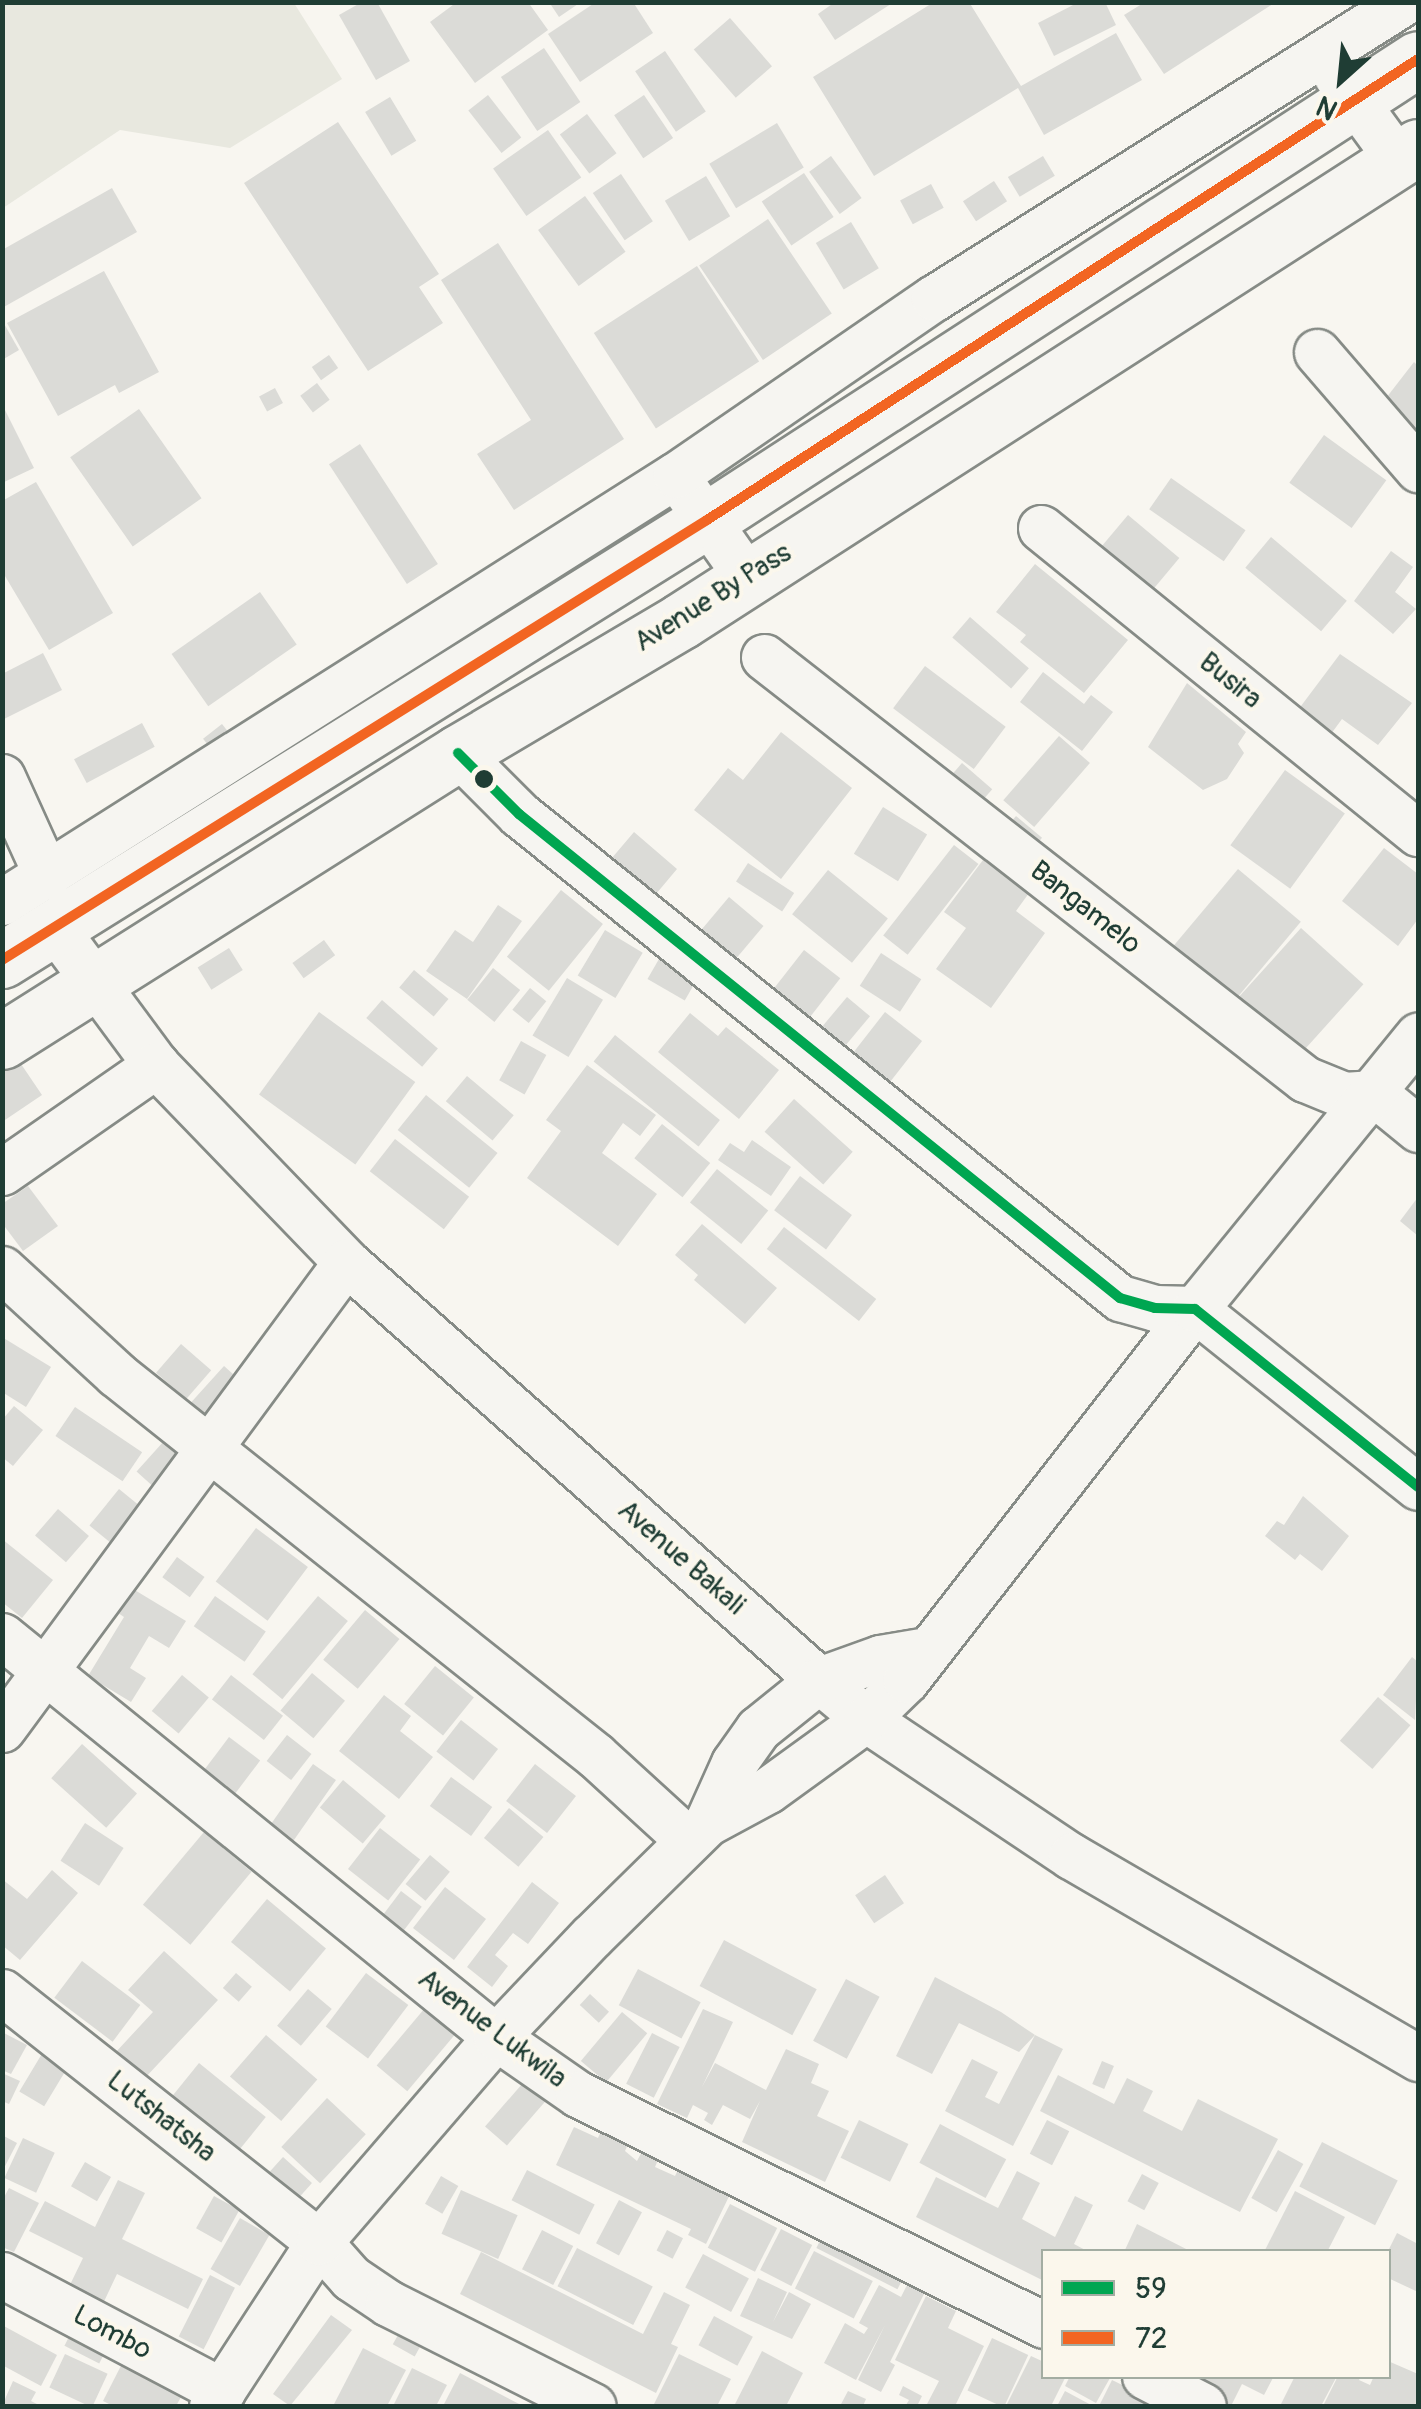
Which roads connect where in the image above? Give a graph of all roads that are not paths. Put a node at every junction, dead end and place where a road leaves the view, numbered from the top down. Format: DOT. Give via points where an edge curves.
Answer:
graph roads {
  1 [pos="1404,2"];
  2 [pos="1324,57"];
  3 [pos="1418,60"];
  4 [pos="1356,103"];
  5 [pos="1408,153"];
  6 [pos="1317,352"];
  7 [pos="1418,469"];
  8 [pos="676,475"];
  9 [pos="706,520"];
  10 [pos="1041,528"];
  11 [pos="747,578"];
  12 [pos="764,657"];
  13 [pos="458,754"];
  14 [pos="2,777"];
  15 [pos="1418,834"];
  16 [pos="2,902"];
  17 [pos="50,902"];
  18 [pos="2,960"];
  19 [pos="98,980"];
  20 [pos="1418,1036"];
  21 [pos="2,1041"];
  22 [pos="156,1065"];
  23 [pos="1374,1093"];
  24 [pos="1418,1129"];
  25 [pos="2,1172"];
  26 [pos="346,1262"];
  27 [pos="2,1270"];
  28 [pos="1194,1309"];
  29 [pos="209,1450"];
  30 [pos="1418,1487"];
  31 [pos="2,1636"];
  32 [pos="927,1650"];
  33 [pos="48,1672"];
  34 [pos="819,1680"];
  35 [pos="866,1719"];
  36 [pos="2,1729"];
  37 [pos="697,1832"];
  38 [pos="2,1992"];
  39 [pos="496,2037"];
  40 [pos="1412,2042"];
  41 [pos="318,2242"];
  42 [pos="2,2275"];
  43 [pos="1041,2323"];
  44 [pos="1151,2379"];
  45 [pos="217,2399"];
  46 [pos="593,2406"];
  47 [pos="1203,2406"];
  1 -- 2 [label="street"];
  2 -- 4 [label="street"];
  2 -- 8 [label="street" via="934,298"];
  3 -- 4 [label="highway"];
  4 -- 5 [label="street"];
  4 -- 9 [label="highway"];
  5 -- 11 [label="highway, Avenue By Pass"];
  6 -- 7 [label="street"];
  8 -- 9 [label="street"];
  8 -- 17 [label="street" via="124,820"];
  9 -- 11 [label="street"];
  9 -- 17 [label="highway"];
  10 -- 15 [label="street, Busira"];
  11 -- 13 [label="highway, Avenue By Pass"];
  12 -- 23 [label="street, Bangamelo" via="1305,1079 1344,1095"];
  13 -- 19 [label="highway, Avenue By Pass"];
  13 -- 28 [label="street" via="519,814 1120,1298"];
  14 -- 17 [label="street, Avenue Bakali"];
  16 -- 17 [label="street"];
  17 -- 18 [label="highway"];
  17 -- 19 [label="street, Avenue Bakali"];
  19 -- 21 [label="highway, Avenue By Pass"];
  19 -- 22 [label="street, Avenue Bakali"];
  20 -- 23 [label="street"];
  22 -- 25 [label="street"];
  22 -- 26 [label="street, Avenue Bakali"];
  23 -- 24 [label="street"];
  23 -- 28 [label="street"];
  26 -- 29 [label="street"];
  26 -- 34 [label="street, Avenue Bakali"];
  27 -- 29 [label="street"];
  28 -- 30 [label="street"];
  28 -- 32 [label="street"];
  29 -- 33 [label="street"];
  29 -- 37 [label="street"];
  31 -- 33 [label="street, Avenue Lukwila"];
  32 -- 34 [label="street"];
  32 -- 35 [label="street"];
  33 -- 36 [label="street"];
  33 -- 39 [label="street, Avenue Lukwila"];
  34 -- 35 [label="street, Avenue Bakali"];
  34 -- 37 [label="street" via="758,1729"];
  35 -- 37 [label="street"];
  35 -- 40 [label="street, Avenue Bakali" via="1072,1856"];
  37 -- 39 [label="street"];
  38 -- 41 [label="street, Lutshatsha"];
  39 -- 41 [label="street"];
  39 -- 43 [label="street, Avenue Lukwila" via="578,2094"];
  41 -- 45 [label="street"];
  41 -- 46 [label="street, Lutshatsha" via="388,2303"];
  42 -- 45 [label="street, Lombo"];
  44 -- 47 [label="street"];
}
